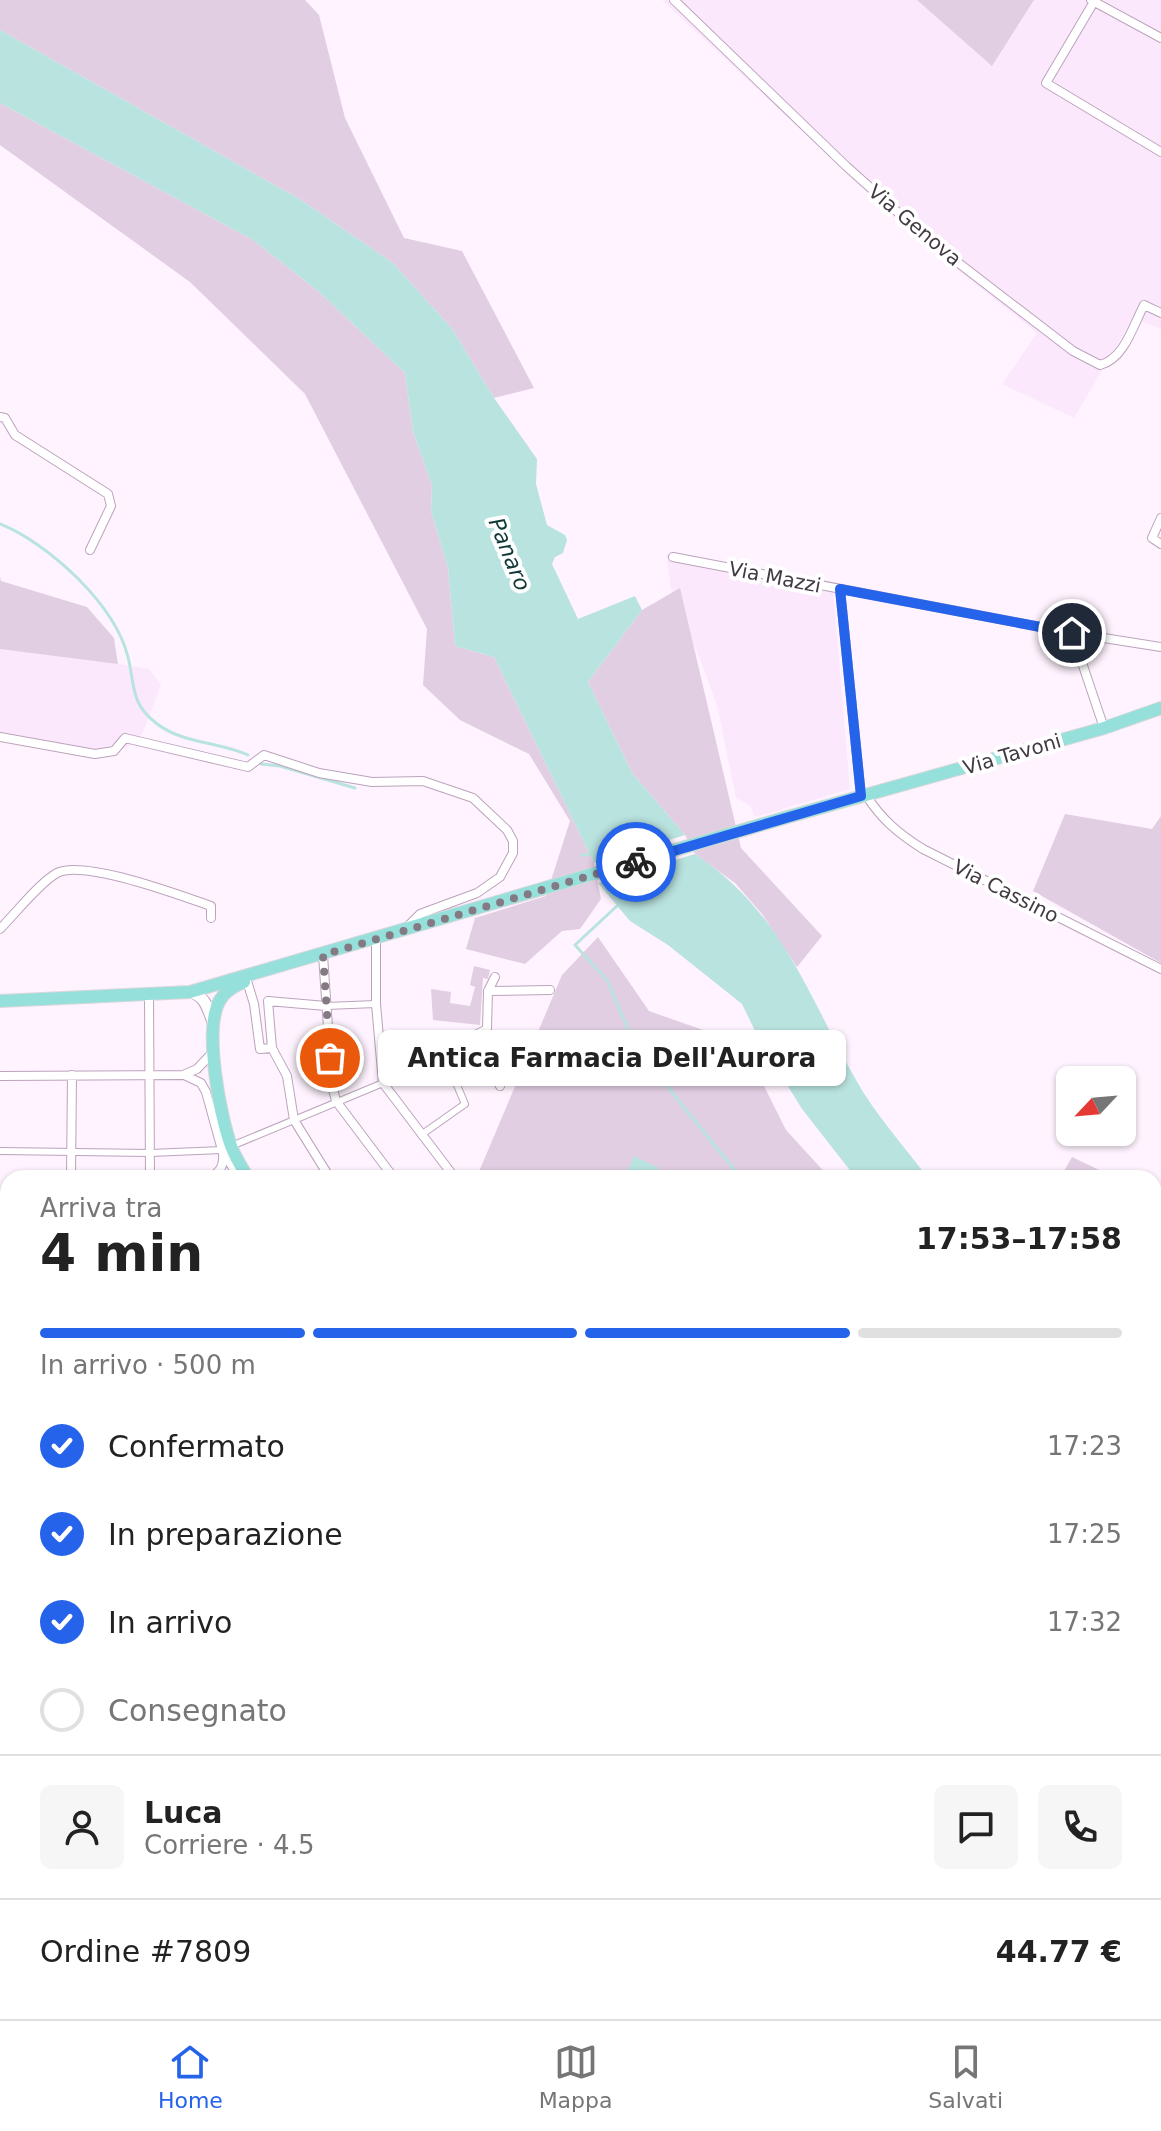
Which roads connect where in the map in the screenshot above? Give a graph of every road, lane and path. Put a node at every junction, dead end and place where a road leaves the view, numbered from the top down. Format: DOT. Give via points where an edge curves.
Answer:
graph roads {
  1 [pos="674,0"];
  2 [pos="1093,1"];
  3 [pos="1161,38"];
  4 [pos="1161,152"];
  5 [pos="1161,313"];
  6 [pos="0,417"];
  7 [pos="1161,518"];
  8 [pos="1161,544"];
  9 [pos="90,550"];
  10 [pos="673,557"];
  11 [pos="840,589"];
  12 [pos="1072,633"];
  13 [pos="1161,647"];
  14 [pos="1161,708"];
  15 [pos="1104,728"];
  16 [pos="0,737"];
  17 [pos="863,795"];
  18 [pos="211,918"];
  19 [pos="0,929"];
  20 [pos="403,931"];
  21 [pos="376,939"];
  22 [pos="323,955"];
  23 [pos="1161,969"];
  24 [pos="259,973"];
  25 [pos="495,977"];
  26 [pos="247,981"];
  27 [pos="550,990"];
  28 [pos="488,991"];
  29 [pos="190,992"];
  30 [pos="149,995"];
  31 [pos="0,1001"];
  32 [pos="376,1004"];
  33 [pos="326,1006"];
  34 [pos="213,1022"];
  35 [pos="487,1028"];
  36 [pos="272,1048"];
  37 [pos="442,1050"];
  38 [pos="214,1052"];
  39 [pos="427,1058"];
  40 [pos="72,1075"];
  41 [pos="183,1075"];
  42 [pos="0,1076"];
  43 [pos="150,1076"];
  44 [pos="383,1083"];
  45 [pos="500,1086"];
  46 [pos="336,1101"];
  47 [pos="294,1120"];
  48 [pos="421,1135"];
  49 [pos="227,1149"];
  50 [pos="0,1151"];
  51 [pos="72,1151"];
  52 [pos="150,1153"];
  53 [pos="71,1170"];
  54 [pos="150,1170"];
  55 [pos="221,1170"];
  56 [pos="236,1170"];
  57 [pos="242,1170"];
  58 [pos="325,1170"];
  59 [pos="388,1170"];
  60 [pos="449,1170"];
  1 -- 5 [label="street, Via Genova" via="930,241 1073,351 1100,365 1110,363 1144,305"];
  2 -- 3 [label="street"];
  2 -- 4 [label="street" via="1046,83"];
  6 -- 9 [label="street" via="15,435 108,494 111,506"];
  7 -- 8 [label="street" via="1152,538"];
  10 -- 11 [label="street, Via Mazzi"];
  11 -- 12 [label="street, Via Mazzi"];
  11 -- 17 [label="street"];
  12 -- 13 [label="street, Via Mazzi"];
  12 -- 15 [label="street"];
  14 -- 15 [label="main road, Via Tavoni"];
  15 -- 17 [label="main road, Via Tavoni"];
  16 -- 20 [label="street" via="95,754 114,751 125,738 248,767 264,755 319,773 372,782 423,781 473,798 507,830 513,853 500,877 477,893 420,914"];
  17 -- 20 [label="main road, Via Tavoni"];
  17 -- 23 [label="street, Via Cassino" via="897,833 923,849"];
  18 -- 19 [label="street" via="211,906 70,868 55,874"];
  20 -- 21 [label="main road, Via Tavoni"];
  21 -- 22 [label="main road, Via Tavoni"];
  21 -- 32 [label="street"];
  22 -- 24 [label="main road, Via Tavoni"];
  22 -- 33 [label="street"];
  24 -- 26 [label="main road"];
  24 -- 29 [label="main road, Via Tavoni"];
  25 -- 28 [label="street"];
  26 -- 34 [label="main road" via="223,995"];
  26 -- 36 [label="street" via="260,1049"];
  27 -- 28 [label="street"];
  28 -- 35 [label="street"];
  29 -- 30 [label="main road, Via Tavoni"];
  29 -- 34 [label="main road" via="203,999"];
  30 -- 31 [label="main road, Via Tavoni"];
  30 -- 43 [label="street"];
  32 -- 33 [label="street"];
  32 -- 44 [label="street"];
  33 -- 36 [label="street" via="268,1001"];
  33 -- 46 [label="street"];
  34 -- 38 [label="main road"];
  35 -- 37 [label="street"];
  35 -- 45 [label="street" via="482,1042"];
  36 -- 47 [label="street" via="287,1076"];
  37 -- 39 [label="street"];
  37 -- 48 [label="street" via="465,1104"];
  38 -- 41 [label="street"];
  38 -- 49 [label="main road"];
  40 -- 42 [label="street"];
  40 -- 43 [label="street"];
  40 -- 51 [label="street"];
  41 -- 43 [label="street"];
  41 -- 49 [label="street" via="201,1083"];
  43 -- 52 [label="street"];
  44 -- 46 [label="street"];
  44 -- 48 [label="street"];
  46 -- 47 [label="street"];
  46 -- 59 [label="street"];
  47 -- 49 [label="street"];
  47 -- 58 [label="street"];
  48 -- 60 [label="street"];
  49 -- 52 [label="street"];
  49 -- 55 [label="street"];
  49 -- 56 [label="street"];
  49 -- 57 [label="main road"];
  50 -- 51 [label="street"];
  51 -- 52 [label="street"];
  51 -- 53 [label="street"];
  52 -- 54 [label="street"];
}
